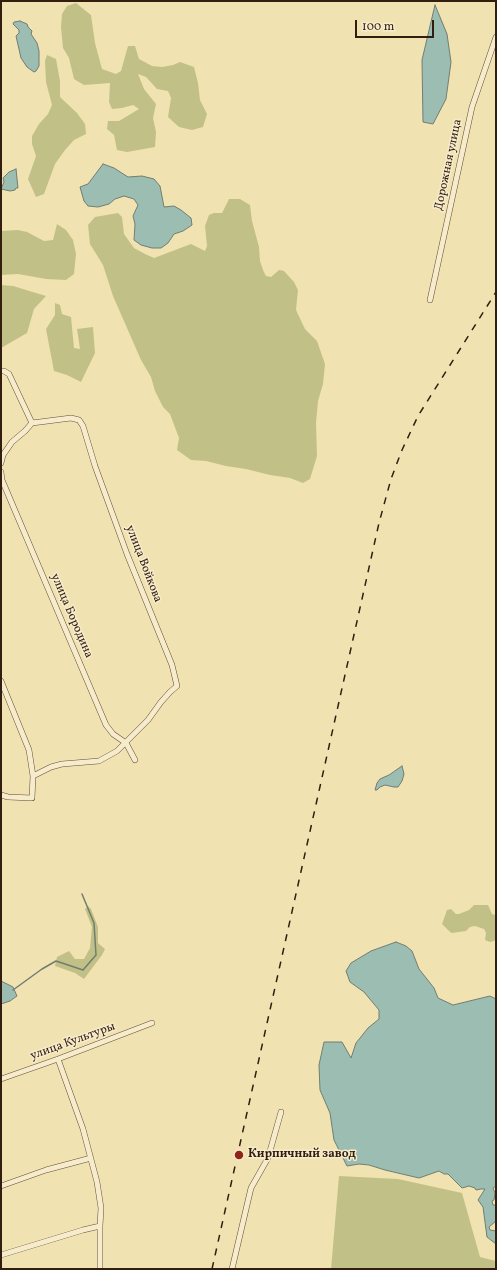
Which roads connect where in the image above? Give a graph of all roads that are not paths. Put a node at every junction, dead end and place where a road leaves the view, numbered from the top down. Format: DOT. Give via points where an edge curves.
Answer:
graph roads {
  1 [pos="496,37"];
  2 [pos="430,300"];
  3 [pos="1,371"];
  4 [pos="32,423"];
  5 [pos="1,463"];
  6 [pos="1,472"];
  7 [pos="1,681"];
  8 [pos="126,743"];
  9 [pos="135,760"];
  10 [pos="33,776"];
  11 [pos="1,795"];
  12 [pos="152,1023"];
  13 [pos="58,1059"];
  14 [pos="1,1079"];
  15 [pos="281,1112"];
  16 [pos="90,1158"];
  17 [pos="1,1186"];
  18 [pos="100,1226"];
  19 [pos="1,1256"];
  20 [pos="100,1269"];
  21 [pos="232,1269"];
  1 -- 2 [label="street, Дорожная улица" via="472,107"];
  3 -- 4 [label="street" via="9,374"];
  4 -- 5 [label="street" via="12,442"];
  4 -- 8 [label="street, улица Войкова" via="71,418 79,420 83,426 127,554 172,665 177,686"];
  6 -- 8 [label="street, улица Бородина" via="2,480 106,725 113,734"];
  7 -- 10 [label="street" via="29,750"];
  8 -- 9 [label="street, улица Бородина"];
  8 -- 10 [label="street" via="117,752 99,761 62,764"];
  10 -- 11 [label="street" via="32,798"];
  12 -- 13 [label="street, улица Культуры"];
  13 -- 14 [label="street, улица Культуры"];
  13 -- 16 [label="street" via="83,1129"];
  15 -- 21 [label="street" via="268,1158 252,1188"];
  16 -- 17 [label="street"];
  16 -- 18 [label="street" via="101,1208"];
  18 -- 19 [label="street"];
  18 -- 20 [label="street"];
}
